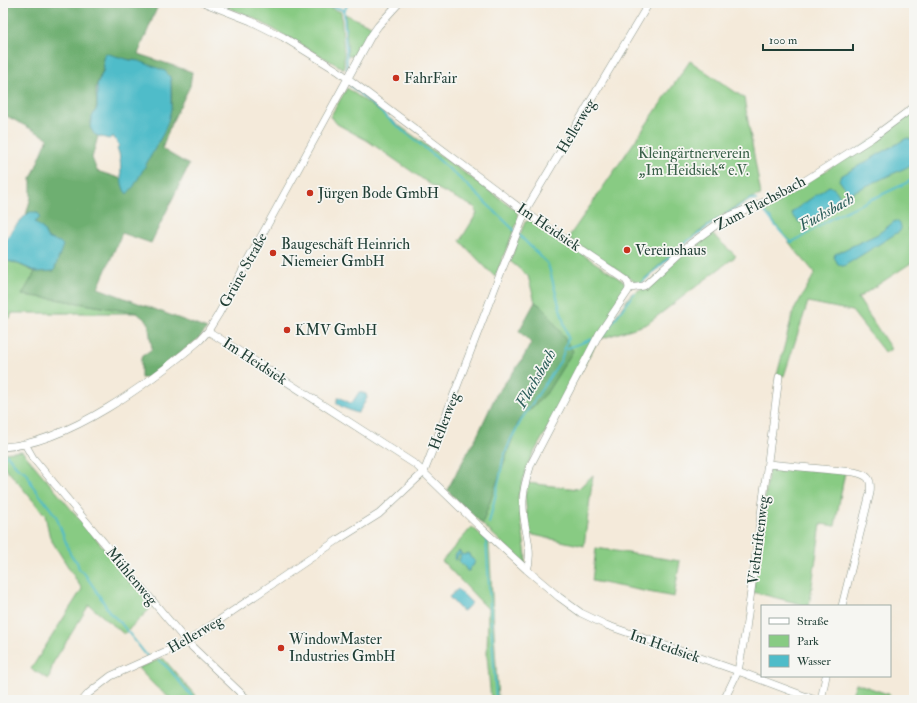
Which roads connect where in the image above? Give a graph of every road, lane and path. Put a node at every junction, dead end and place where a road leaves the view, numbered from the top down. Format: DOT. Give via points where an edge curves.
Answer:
graph roads {
  1 [pos="205,3"];
  2 [pos="399,3"];
  3 [pos="649,3"];
  4 [pos="348,78"];
  5 [pos="914,107"];
  6 [pos="525,212"];
  7 [pos="630,288"];
  8 [pos="208,331"];
  9 [pos="779,377"];
  10 [pos="25,444"];
  11 [pos="3,447"];
  12 [pos="768,464"];
  13 [pos="424,472"];
  14 [pos="527,570"];
  15 [pos="842,605"];
  16 [pos="187,642"];
  17 [pos="738,670"];
  18 [pos="826,677"];
  19 [pos="83,700"];
  20 [pos="248,700"];
  21 [pos="724,700"];
  22 [pos="816,700"];
  23 [pos="821,700"];
  1 -- 4 [label="street, Im Heidsiek" via="251,21"];
  2 -- 4 [label="street, Grüne Straße" via="378,26"];
  3 -- 6 [label="street, Hellerweg"];
  4 -- 6 [label="street, Im Heidsiek"];
  4 -- 8 [label="street, Grüne Straße"];
  5 -- 7 [label="street, Zum Flachsbach" via="872,138 784,194 735,213 711,228 644,286"];
  6 -- 7 [label="street, Im Heidsiek" via="626,280"];
  6 -- 13 [label="street, Hellerweg"];
  7 -- 14 [label="street" via="599,334 531,464 525,484 523,505 530,552"];
  8 -- 10 [label="street, Grüne Straße" via="186,352 117,403 55,435"];
  8 -- 13 [label="street, Im Heidsiek"];
  9 -- 12 [label="street, Viehtriftenweg"];
  10 -- 11 [label="street, Grüne Straße"];
  10 -- 16 [label="street, Mühlenweg" via="33,458"];
  12 -- 15 [label="street" via="854,472 863,474 870,480 870,493"];
  12 -- 17 [label="street, Viehtriftenweg" via="752,594"];
  13 -- 14 [label="street, Im Heidsiek"];
  13 -- 16 [label="street, Hellerweg" via="379,514"];
  14 -- 17 [label="street, Im Heidsiek" via="559,597 597,622"];
  16 -- 19 [label="street, Hellerweg" via="111,676 89,692"];
  16 -- 20 [label="street, Mühlenweg"];
  17 -- 21 [label="street, Viehtriftenweg"];
  17 -- 22 [label="street, Im Heidsiek"];
  18 -- 23 [label="street"];
}
